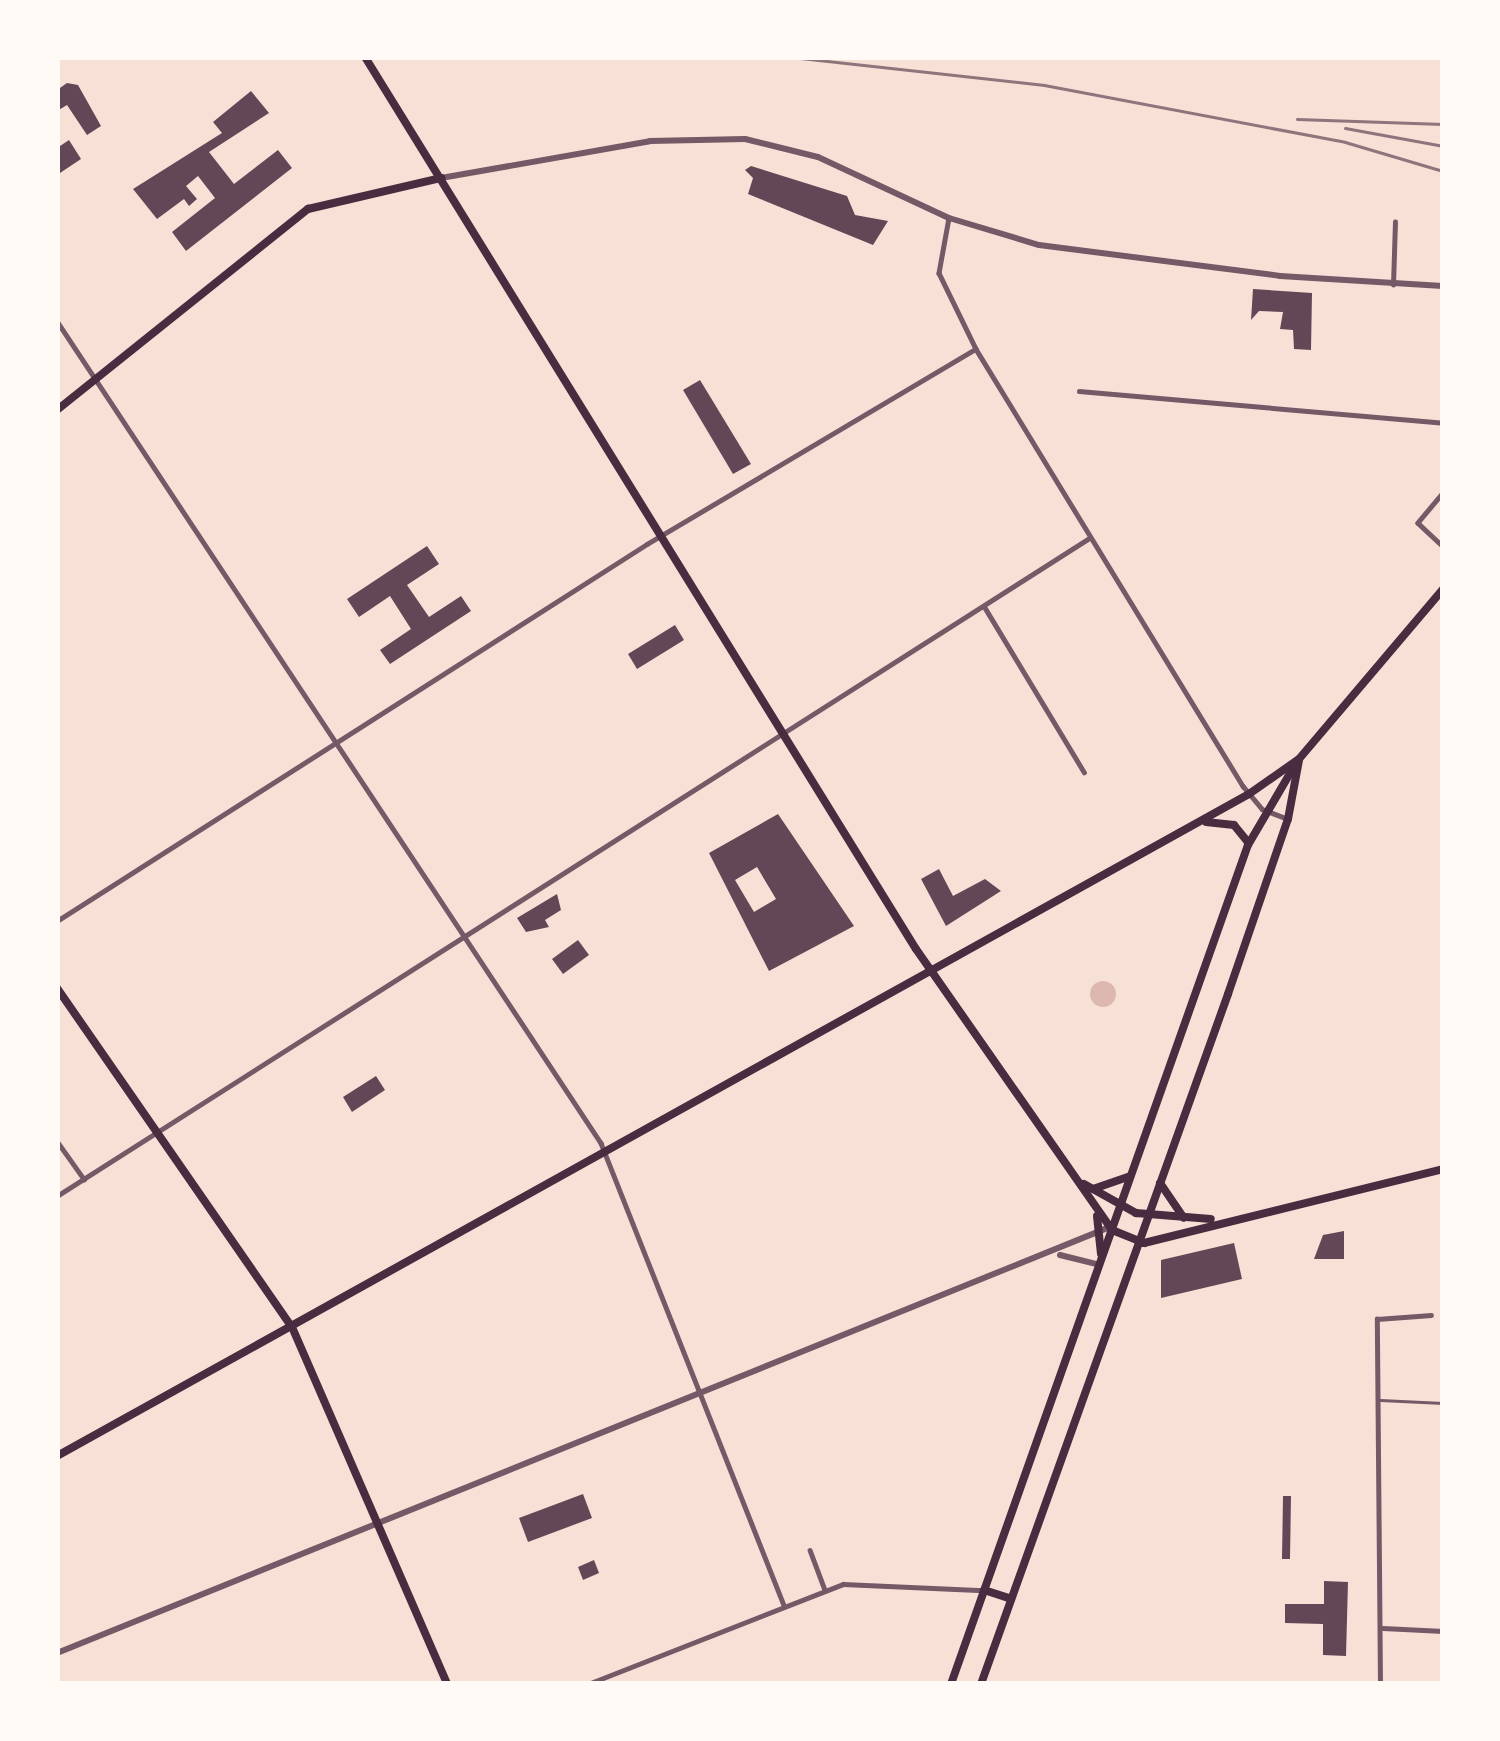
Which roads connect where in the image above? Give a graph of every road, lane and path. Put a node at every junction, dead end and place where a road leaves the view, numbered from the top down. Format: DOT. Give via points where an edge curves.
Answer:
graph roads {
  1 [pos="356,57"];
  2 [pos="365,57"];
  3 [pos="376,75"];
  4 [pos="440,178"];
  5 [pos="949,218"];
  6 [pos="1396,222"];
  7 [pos="1393,285"];
  8 [pos="1443,286"];
  9 [pos="57,321"];
  10 [pos="976,349"];
  11 [pos="94,379"];
  12 [pos="1079,392"];
  13 [pos="57,410"];
  14 [pos="1443,423"];
  15 [pos="1443,493"];
  16 [pos="662,538"];
  17 [pos="1088,539"];
  18 [pos="1443,546"];
  19 [pos="1443,589"];
  20 [pos="984,607"];
  21 [pos="784,735"];
  22 [pos="340,741"];
  23 [pos="1299,758"];
  24 [pos="1084,772"];
  25 [pos="1249,794"];
  26 [pos="1262,809"];
  27 [pos="1288,819"];
  28 [pos="1193,826"];
  29 [pos="1248,844"];
  30 [pos="57,922"];
  31 [pos="469,933"];
  32 [pos="931,972"];
  33 [pos="57,988"];
  34 [pos="159,1131"];
  35 [pos="57,1141"];
  36 [pos="606,1153"];
  37 [pos="1443,1169"];
  38 [pos="1075,1174"];
  39 [pos="1132,1175"];
  40 [pos="85,1179"];
  41 [pos="1160,1183"];
  42 [pos="1092,1190"];
  43 [pos="57,1196"];
  44 [pos="1121,1206"];
  45 [pos="1134,1212"];
  46 [pos="1148,1216"];
  47 [pos="1224,1218"];
  48 [pos="1185,1219"];
  49 [pos="1114,1230"];
  50 [pos="1143,1230"];
  51 [pos="1138,1244"];
  52 [pos="1057,1255"];
  53 [pos="1100,1265"];
  54 [pos="1431,1316"];
  55 [pos="292,1327"];
  56 [pos="704,1396"];
  57 [pos="1380,1400"];
  58 [pos="1443,1403"];
  59 [pos="57,1456"];
  60 [pos="378,1526"];
  61 [pos="810,1550"];
  62 [pos="825,1590"];
  63 [pos="984,1590"];
  64 [pos="1012,1599"];
  65 [pos="784,1606"];
  66 [pos="1383,1628"];
  67 [pos="1443,1631"];
  68 [pos="57,1653"];
  69 [pos="447,1684"];
  70 [pos="588,1684"];
  71 [pos="951,1684"];
  72 [pos="981,1684"];
  73 [pos="1380,1684"];
  1 -- 3 [label="main road"];
  2 -- 3 [label="main road"];
  3 -- 4 [label="main road"];
  4 -- 5 [label="street" via="650,141 746,139 818,157"];
  4 -- 11 [label="main road" via="350,193 301,214"];
  4 -- 16 [label="main road"];
  5 -- 7 [label="street" via="1058,249"];
  5 -- 10 [label="street" via="939,273"];
  6 -- 7 [label="street"];
  7 -- 8 [label="street"];
  9 -- 11 [label="street"];
  10 -- 16 [label="street"];
  10 -- 17 [label="street"];
  11 -- 13 [label="main road"];
  11 -- 22 [label="street"];
  12 -- 14 [label="street"];
  15 -- 18 [label="street" via="1418,523"];
  16 -- 21 [label="main road"];
  16 -- 22 [label="street"];
  17 -- 20 [label="street"];
  17 -- 25 [label="street"];
  19 -- 23 [label="main road"];
  20 -- 21 [label="street"];
  20 -- 24 [label="street"];
  21 -- 31 [label="street"];
  21 -- 32 [label="main road"];
  22 -- 30 [label="street"];
  22 -- 31 [label="street"];
  23 -- 25 [label="main road"];
  23 -- 26 [label="main road"];
  23 -- 27 [label="main road"];
  25 -- 26 [label="street"];
  25 -- 28 [label="main road"];
  26 -- 27 [label="street"];
  26 -- 29 [label="main road"];
  27 -- 41 [label="main road"];
  28 -- 29 [label="main road" via="1228,822"];
  28 -- 32 [label="main road"];
  29 -- 39 [label="main road"];
  31 -- 34 [label="street"];
  31 -- 36 [label="street"];
  32 -- 36 [label="main road"];
  32 -- 38 [label="main road"];
  33 -- 34 [label="main road"];
  34 -- 40 [label="street"];
  34 -- 55 [label="main road"];
  35 -- 40 [label="street"];
  36 -- 55 [label="main road"];
  36 -- 56 [label="street"];
  37 -- 47 [label="main road"];
  38 -- 42 [label="main road"];
  38 -- 49 [label="main road"];
  39 -- 42 [label="main road"];
  39 -- 44 [label="main road"];
  40 -- 43 [label="street"];
  41 -- 46 [label="main road"];
  41 -- 48 [label="main road"];
  42 -- 44 [label="main road"];
  44 -- 45 [label="main road"];
  44 -- 49 [label="main road"];
  45 -- 46 [label="main road"];
  45 -- 49 [label="main road"];
  45 -- 50 [label="main road"];
  46 -- 48 [label="main road"];
  46 -- 50 [label="main road"];
  47 -- 48 [label="main road"];
  47 -- 51 [label="main road"];
  49 -- 50 [label="main road"];
  49 -- 51 [label="main road"];
  49 -- 52 [label="street"];
  49 -- 53 [label="main road"];
  50 -- 51 [label="main road"];
  51 -- 64 [label="main road"];
  52 -- 53 [label="street"];
  52 -- 56 [label="street"];
  53 -- 63 [label="main road"];
  54 -- 57 [label="street" via="1377,1319"];
  55 -- 59 [label="main road"];
  55 -- 60 [label="main road"];
  56 -- 60 [label="street"];
  56 -- 65 [label="street"];
  57 -- 58 [label="lane"];
  57 -- 66 [label="street"];
  60 -- 68 [label="street"];
  60 -- 69 [label="main road"];
  61 -- 62 [label="street"];
  62 -- 63 [label="street" via="849,1583"];
  62 -- 65 [label="street"];
  63 -- 64 [label="main road"];
  63 -- 71 [label="main road"];
  64 -- 72 [label="main road"];
  65 -- 70 [label="street"];
  66 -- 67 [label="street"];
  66 -- 73 [label="street"];
}
